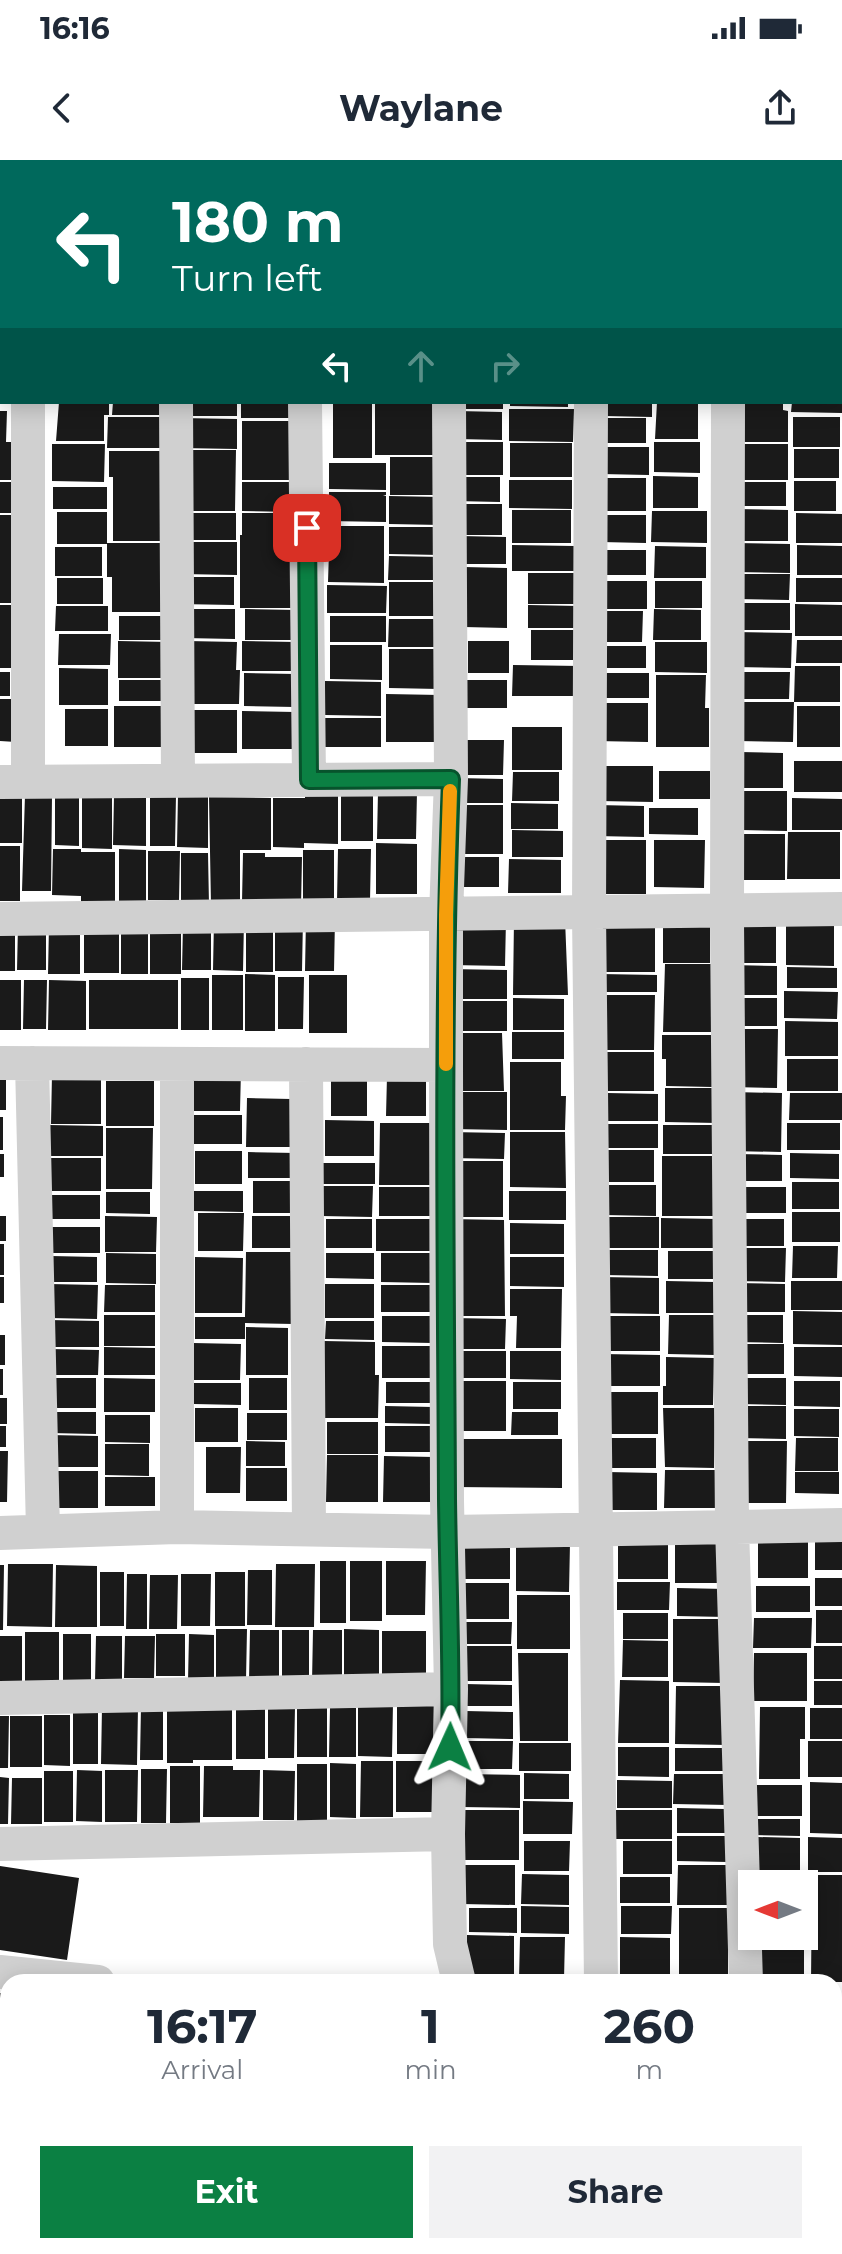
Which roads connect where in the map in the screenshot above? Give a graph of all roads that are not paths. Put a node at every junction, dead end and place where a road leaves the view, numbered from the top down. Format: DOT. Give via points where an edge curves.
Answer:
graph roads {
  1 [pos="28,404"];
  2 [pos="176,404"];
  3 [pos="305,404"];
  4 [pos="449,404"];
  5 [pos="591,404"];
  6 [pos="728,404"];
  7 [pos="451,779"];
  8 [pos="309,780"];
  9 [pos="178,781"];
  10 [pos="14,782"];
  11 [pos="842,909"];
  12 [pos="727,911"];
  13 [pos="589,913"];
  14 [pos="446,915"];
  15 [pos="0,919"];
  16 [pos="16,1063"];
  17 [pos="177,1064"];
  18 [pos="306,1064"];
  19 [pos="446,1065"];
  20 [pos="842,1525"];
  21 [pos="732,1526"];
  22 [pos="177,1527"];
  23 [pos="309,1529"];
  24 [pos="596,1530"];
  25 [pos="43,1531"];
  26 [pos="448,1532"];
  27 [pos="0,1533"];
  28 [pos="451,1689"];
  29 [pos="0,1698"];
  30 [pos="448,1834"];
  31 [pos="0,1844"];
  32 [pos="457,1974"];
  33 [pos="601,1974"];
  34 [pos="746,1974"];
  1 -- 10 [label="street"];
  2 -- 9 [label="street"];
  3 -- 8 [label="street"];
  4 -- 7 [label="street"];
  5 -- 13 [label="street"];
  6 -- 12 [label="street"];
  7 -- 8 [label="street"];
  7 -- 14 [label="street"];
  8 -- 9 [label="street"];
  9 -- 10 [label="street"];
  11 -- 12 [label="street"];
  12 -- 13 [label="street"];
  12 -- 21 [label="street"];
  13 -- 14 [label="street"];
  13 -- 24 [label="street"];
  14 -- 15 [label="street"];
  14 -- 19 [label="street"];
  16 -- 17 [label="street"];
  16 -- 25 [label="street"];
  17 -- 18 [label="street"];
  17 -- 22 [label="street"];
  18 -- 19 [label="street"];
  18 -- 23 [label="street"];
  19 -- 26 [label="street"];
  20 -- 21 [label="street"];
  21 -- 24 [label="street"];
  21 -- 34 [label="street"];
  22 -- 23 [label="street"];
  22 -- 25 [label="street"];
  23 -- 26 [label="street"];
  24 -- 26 [label="street"];
  24 -- 33 [label="street"];
  25 -- 27 [label="street"];
  26 -- 28 [label="street"];
  28 -- 29 [label="street"];
  28 -- 30 [label="street"];
  30 -- 31 [label="street"];
  30 -- 32 [label="street" via="450,1944"];
}
